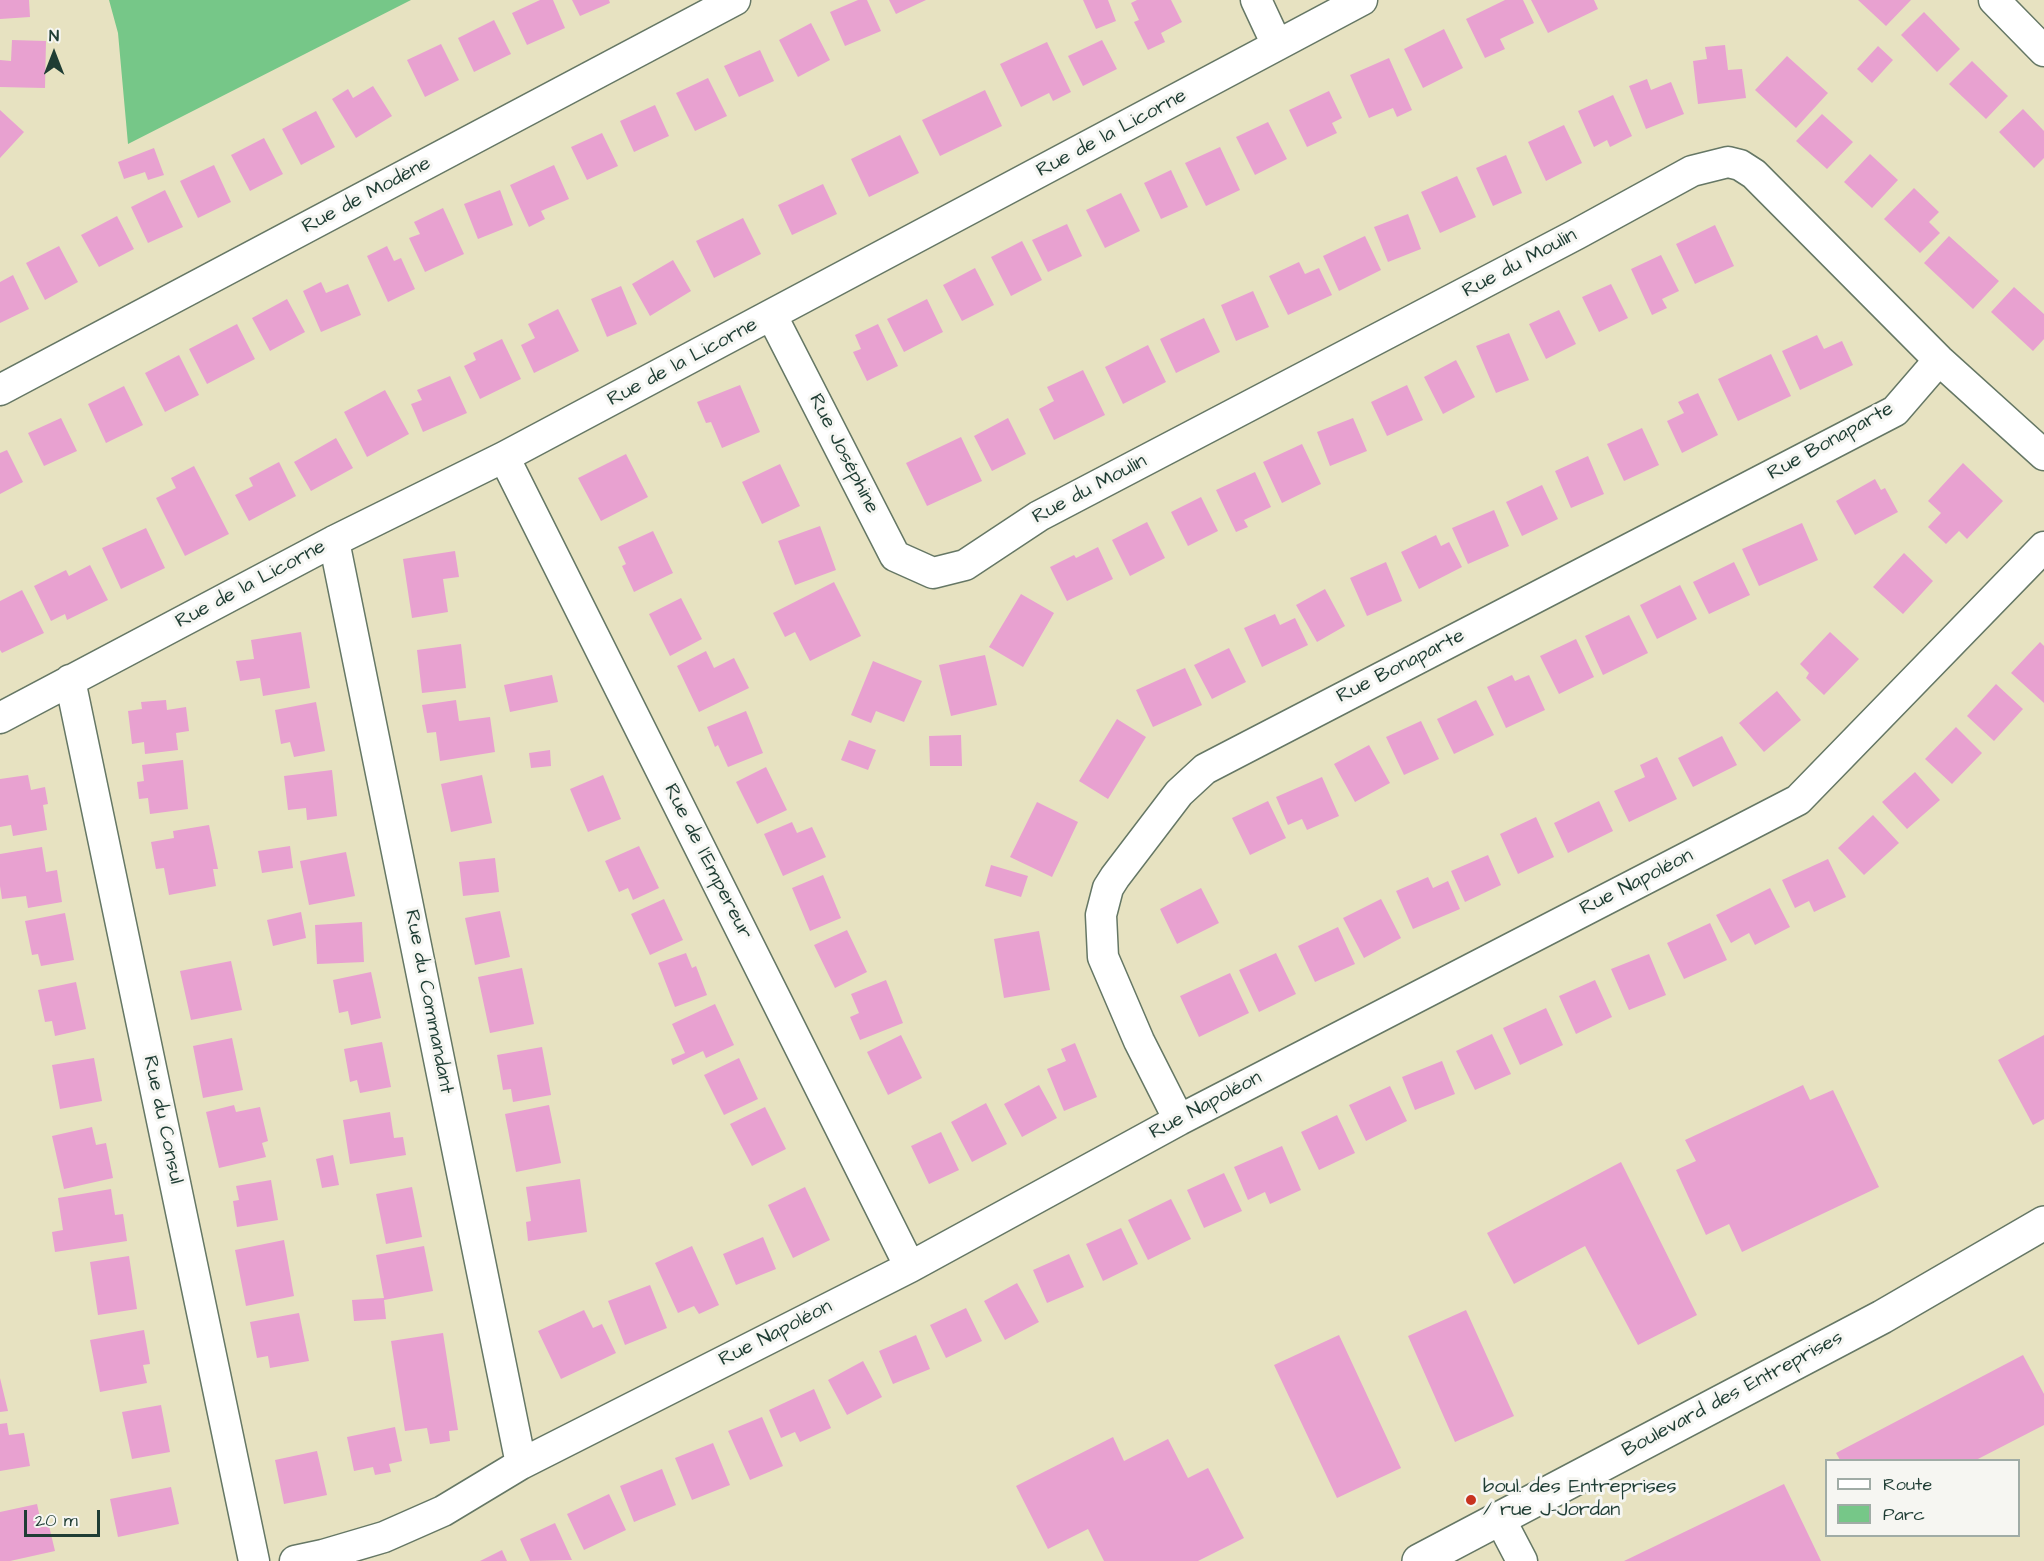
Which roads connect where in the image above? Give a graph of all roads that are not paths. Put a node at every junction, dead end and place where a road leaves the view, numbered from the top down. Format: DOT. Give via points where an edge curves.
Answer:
graph roads {
  1 [pos="735,0"];
  2 [pos="1256,0"];
  3 [pos="1362,0"];
  4 [pos="1994,0"];
  5 [pos="1277,45"];
  6 [pos="2044,51"];
  7 [pos="772,315"];
  8 [pos="1939,360"];
  9 [pos="0,390"];
  10 [pos="2044,454"];
  11 [pos="504,457"];
  12 [pos="334,541"];
  13 [pos="2044,548"];
  14 [pos="933,573"];
  15 [pos="70,680"];
  16 [pos="0,718"];
  17 [pos="1179,1120"];
  18 [pos="2044,1223"];
  19 [pos="910,1267"];
  20 [pos="521,1464"];
  21 [pos="1500,1519"];
  22 [pos="254,1561"];
  23 [pos="296,1561"];
  24 [pos="1419,1561"];
  25 [pos="1522,1561"];
  1 -- 9 [label="street, Rue de Modène"];
  2 -- 5 [label="street"];
  3 -- 5 [label="street, Rue de la Licorne"];
  4 -- 6 [label="street"];
  5 -- 7 [label="street, Rue de la Licorne"];
  7 -- 11 [label="street, Rue de la Licorne"];
  7 -- 14 [label="street, Rue Joséphine" via="895,556"];
  8 -- 10 [label="street, Rue du Moulin"];
  8 -- 14 [label="street, Rue du Moulin" via="1754,174 1728,162 1692,171 1039,516 965,564"];
  8 -- 17 [label="street, Rue Bonaparte" via="1895,411 1205,769 1179,793 1115,877 1101,915 1103,957"];
  11 -- 12 [label="street, Rue de la Licorne"];
  11 -- 19 [label="street, Rue de l'Empereur"];
  12 -- 15 [label="street, Rue de la Licorne"];
  12 -- 20 [label="street, Rue du Commandant"];
  13 -- 17 [label="street, Rue Napoléon" via="1798,800"];
  15 -- 16 [label="street, Rue de la Licorne"];
  15 -- 22 [label="street, Rue du Consul"];
  17 -- 19 [label="street, Rue Napoléon"];
  18 -- 21 [label="street, Boulevard des Entreprises" via="1882,1317"];
  19 -- 20 [label="street, Rue Napoléon"];
  20 -- 23 [label="street, Rue Napoléon" via="444,1511 384,1537"];
  21 -- 24 [label="street, Boulevard des Entreprises"];
  21 -- 25 [label="street"];
}
